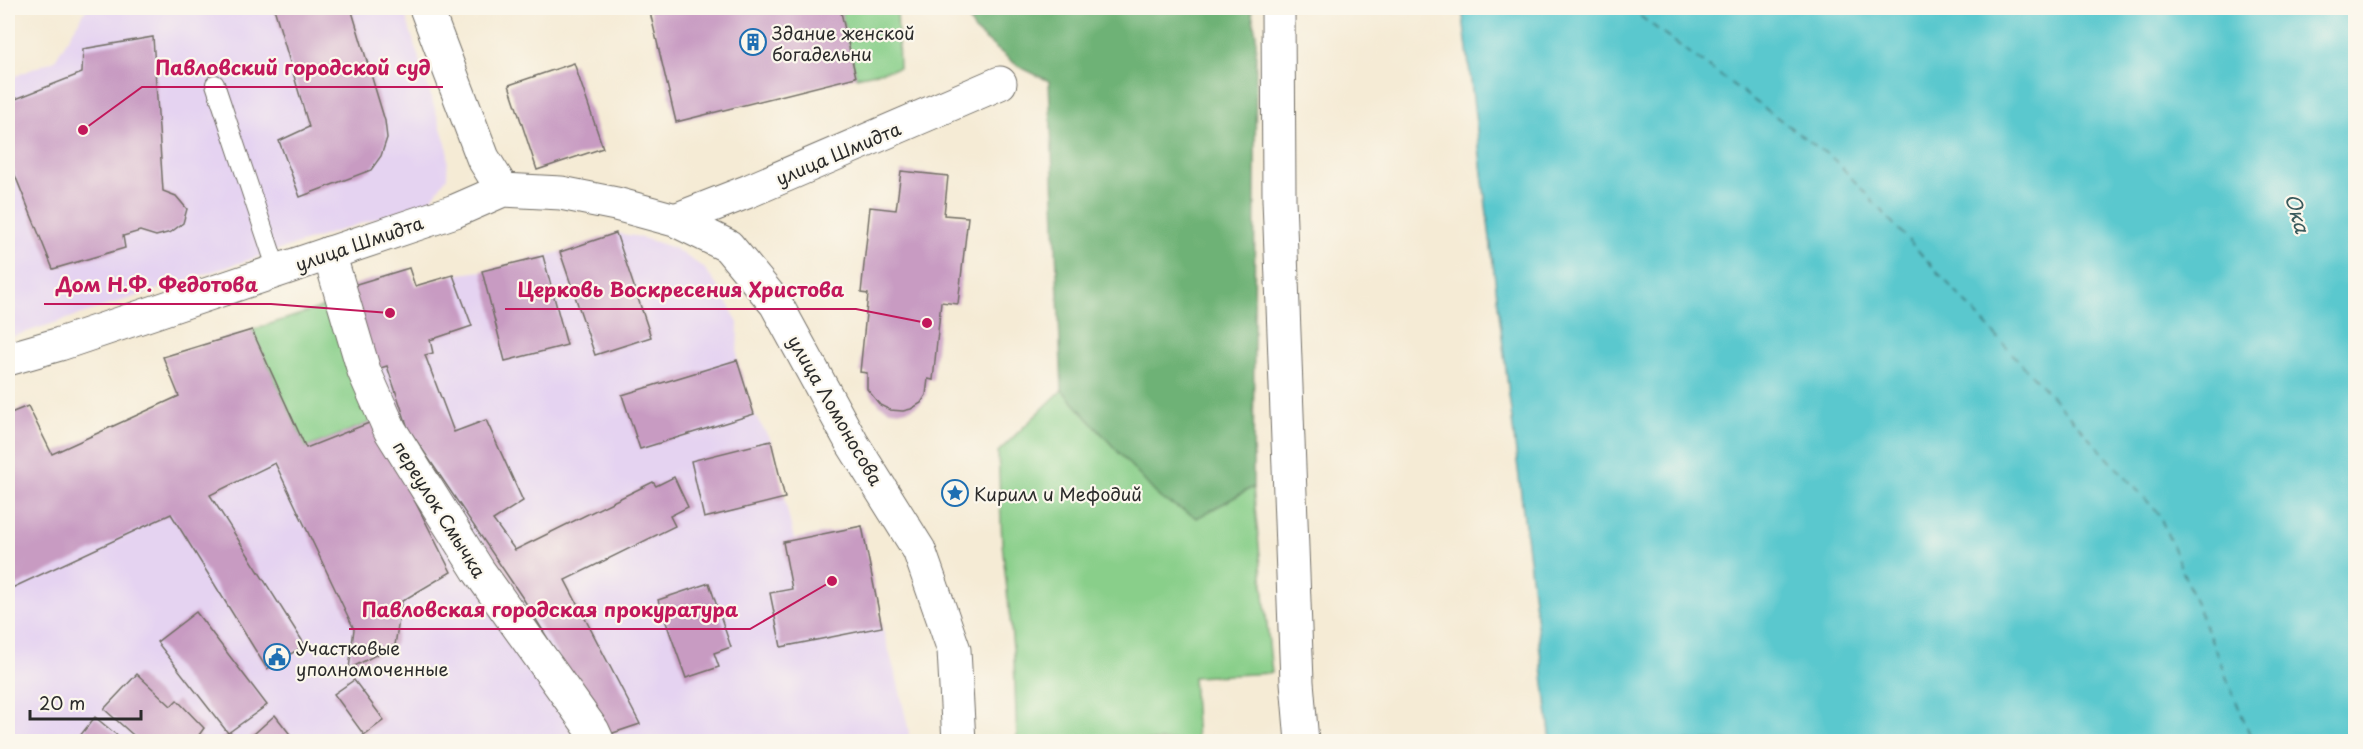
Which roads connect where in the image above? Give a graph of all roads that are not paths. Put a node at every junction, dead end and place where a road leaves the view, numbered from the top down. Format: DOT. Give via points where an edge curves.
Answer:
graph roads {
  1 [pos="426,8"];
  2 [pos="1278,8"];
  3 [pos="1000,83"];
  4 [pos="215,84"];
  5 [pos="503,190"];
  6 [pos="675,220"];
  7 [pos="329,253"];
  8 [pos="278,270"];
  9 [pos="8,359"];
  10 [pos="598,741"];
  11 [pos="959,741"];
  12 [pos="1302,741"];
  1 -- 5 [label="street" via="483,158"];
  2 -- 12 [label="street" via="1279,211"];
  3 -- 6 [label="street, улица Шмидта"];
  4 -- 8 [label="lane"];
  5 -- 6 [label="street, улица Ломоносова" via="561,193"];
  5 -- 7 [label="street, улица Шмидта" via="455,211"];
  6 -- 11 [label="street, улица Ломоносова" via="728,246 776,304 852,443 919,550 954,650"];
  7 -- 8 [label="street, улица Шмидта"];
  7 -- 10 [label="street, переулок Смычка" via="364,372 390,430 478,570"];
  8 -- 9 [label="street, улица Шмидта"];
}
